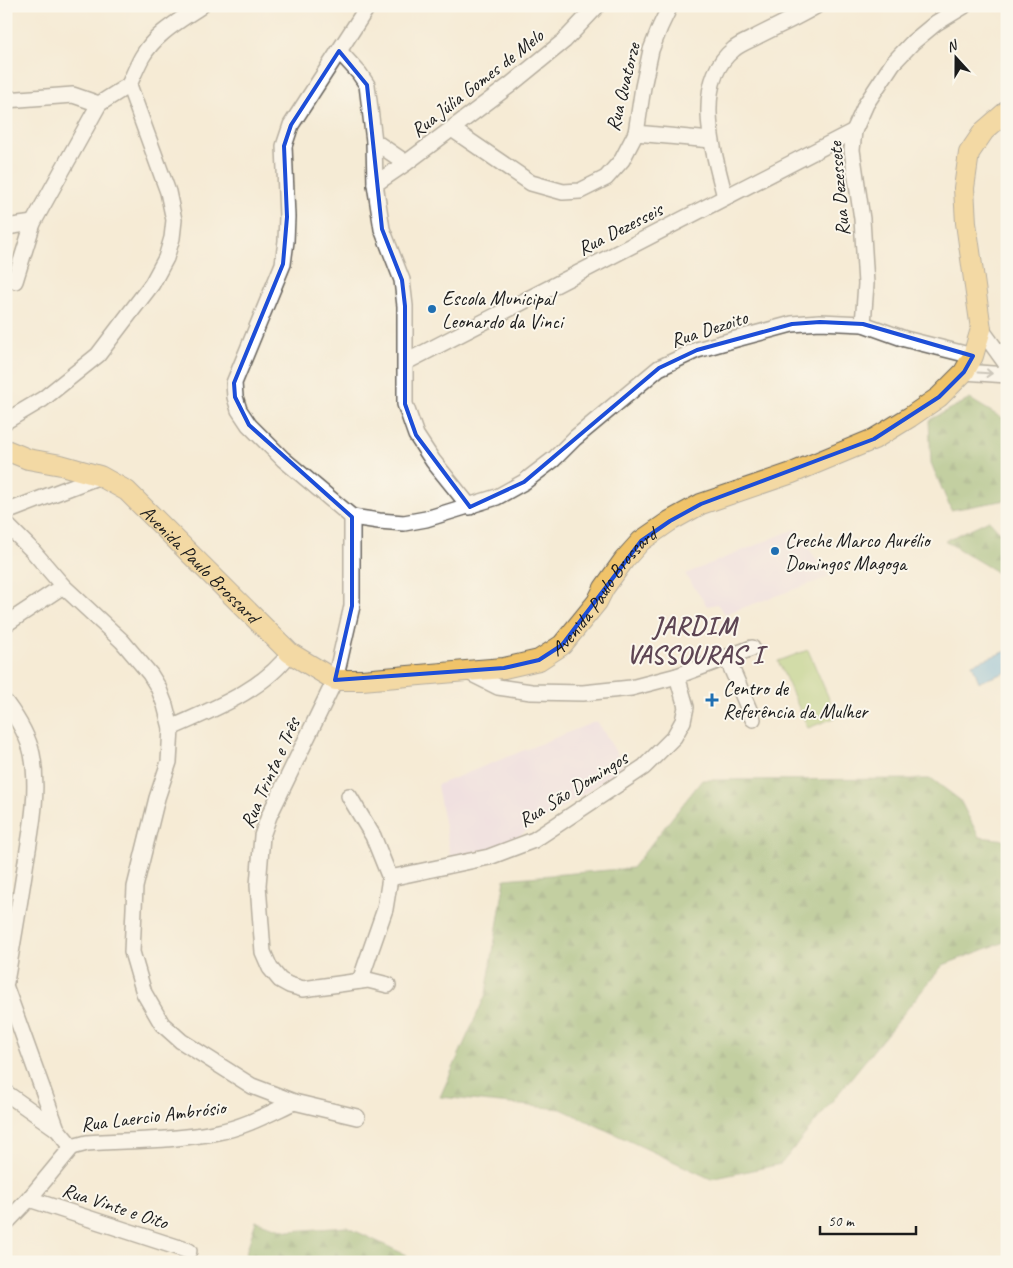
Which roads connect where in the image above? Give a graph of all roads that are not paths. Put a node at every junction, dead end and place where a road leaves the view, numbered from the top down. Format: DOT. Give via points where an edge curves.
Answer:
graph roads {
  1 [pos="201,6"];
  2 [pos="368,6"];
  3 [pos="597,6"];
  4 [pos="670,6"];
  5 [pos="816,6"];
  6 [pos="964,6"];
  7 [pos="339,51"];
  8 [pos="129,85"];
  9 [pos="6,100"];
  10 [pos="99,104"];
  11 [pos="1007,111"];
  12 [pos="452,129"];
  13 [pos="636,132"];
  14 [pos="854,132"];
  15 [pos="710,140"];
  16 [pos="374,141"];
  17 [pos="406,163"];
  18 [pos="375,184"];
  19 [pos="725,197"];
  20 [pos="33,223"];
  21 [pos="6,226"];
  22 [pos="15,281"];
  23 [pos="863,324"];
  24 [pos="981,329"];
  25 [pos="406,362"];
  26 [pos="968,364"];
  27 [pos="1007,365"];
  28 [pos="1007,375"];
  29 [pos="6,421"];
  30 [pos="6,450"];
  31 [pos="100,476"];
  32 [pos="470,507"];
  33 [pos="6,512"];
  34 [pos="352,517"];
  35 [pos="6,524"];
  36 [pos="63,586"];
  37 [pos="6,624"];
  38 [pos="752,648"];
  39 [pos="290,653"];
  40 [pos="727,658"];
  41 [pos="466,671"];
  42 [pos="677,676"];
  43 [pos="335,680"];
  44 [pos="6,703"];
  45 [pos="753,719"];
  46 [pos="171,728"];
  47 [pos="349,796"];
  48 [pos="390,878"];
  49 [pos="360,981"];
  50 [pos="6,982"];
  51 [pos="388,985"];
  52 [pos="6,988"];
  53 [pos="6,1093"];
  54 [pos="294,1102"];
  55 [pos="357,1117"];
  56 [pos="57,1129"];
  57 [pos="72,1147"];
  58 [pos="29,1199"];
  59 [pos="6,1223"];
  60 [pos="189,1251"];
  1 -- 8 [label="street" via="157,37 143,56"];
  2 -- 7 [label="street"];
  3 -- 12 [label="street, Rua Júlia Gomes de Melo" via="564,41"];
  4 -- 13 [label="street, Rua Quatorze" via="651,50"];
  5 -- 15 [label="street" via="734,48 719,65 712,86"];
  6 -- 14 [label="street, Rua Dezessete" via="936,23 893,63 866,104"];
  7 -- 16 [label="street" via="367,86"];
  7 -- 34 [label="street" via="291,125 284,146 287,217 283,264 234,383 235,397 249,425"];
  8 -- 10 [label="street"];
  8 -- 29 [label="street" via="168,192 174,220 166,258 152,284 98,355 43,399"];
  9 -- 10 [label="street" via="73,95"];
  10 -- 20 [label="street"];
  11 -- 24 [label="main road, Avenida Paulo Brossard" via="984,131 969,153 964,188"];
  12 -- 13 [label="street, Rua Quatorze" via="530,183 563,192 580,192 606,178 622,160"];
  12 -- 17 [label="street, Rua Júlia Gomes de Melo"];
  13 -- 15 [label="street"];
  14 -- 19 [label="street, Rua Dezesseis"];
  14 -- 23 [label="street, Rua Dezessete" via="852,150 862,219 866,284"];
  15 -- 19 [label="street"];
  16 -- 17 [label="street"];
  16 -- 18 [label="street"];
  17 -- 18 [label="street, Rua Júlia Gomes de Melo"];
  18 -- 25 [label="street" via="382,229 402,280"];
  19 -- 25 [label="street, Rua Dezesseis"];
  20 -- 21 [label="street"];
  20 -- 22 [label="street"];
  23 -- 26 [label="street, Rua Dezoito"];
  23 -- 32 [label="street, Rua Dezoito" via="792,324 697,350 659,368 524,482"];
  24 -- 26 [label="main road, Avenida Paulo Brossard"];
  24 -- 27 [label="street"];
  25 -- 32 [label="street" via="405,404 416,435"];
  26 -- 28 [label="street, Rua Dezoito, one-way"];
  26 -- 41 [label="main road, Avenida Paulo Brossard" via="939,396 874,439 792,473 700,504 670,521 641,542 624,560 597,602 562,645 539,660 504,668"];
  30 -- 31 [label="main road, Avenida Paulo Brossard" via="28,459"];
  31 -- 33 [label="street"];
  31 -- 39 [label="main road, Avenida Paulo Brossard" via="126,491"];
  32 -- 34 [label="street, Rua Dezoito" via="404,522"];
  34 -- 43 [label="street, Rua Trinta e Três" via="352,606"];
  35 -- 36 [label="street"];
  36 -- 37 [label="street"];
  36 -- 46 [label="street" via="122,641 150,674 166,706"];
  38 -- 40 [label="street"];
  39 -- 43 [label="main road, Avenida Paulo Brossard"];
  39 -- 46 [label="street" via="280,667 246,692"];
  40 -- 42 [label="street"];
  40 -- 45 [label="street"];
  41 -- 42 [label="street" via="498,686 531,692 583,693 631,688"];
  41 -- 43 [label="main road, Avenida Paulo Brossard"];
  42 -- 48 [label="street, Rua São Domingos" via="686,707 683,721 674,737 644,767 534,840 489,857"];
  43 -- 49 [label="street, Rua Trinta e Três" via="262,836 258,884 263,952 280,980 303,990"];
  44 -- 50 [label="street" via="27,736 34,774 33,814"];
  46 -- 54 [label="street" via="169,762 135,886 132,952 144,993 162,1024 181,1041 252,1086"];
  47 -- 48 [label="street" via="373,836"];
  48 -- 49 [label="street" via="385,908"];
  49 -- 51 [label="street, Rua Trinta e Três"];
  52 -- 56 [label="street"];
  53 -- 56 [label="street, Rua Laercio Ambrósio"];
  54 -- 55 [label="street"];
  54 -- 57 [label="street, Rua Laercio Ambrósio" via="257,1120 220,1132"];
  56 -- 57 [label="street"];
  57 -- 58 [label="street"];
  58 -- 59 [label="street"];
  58 -- 60 [label="street, Rua Vinte e Oito"];
}
